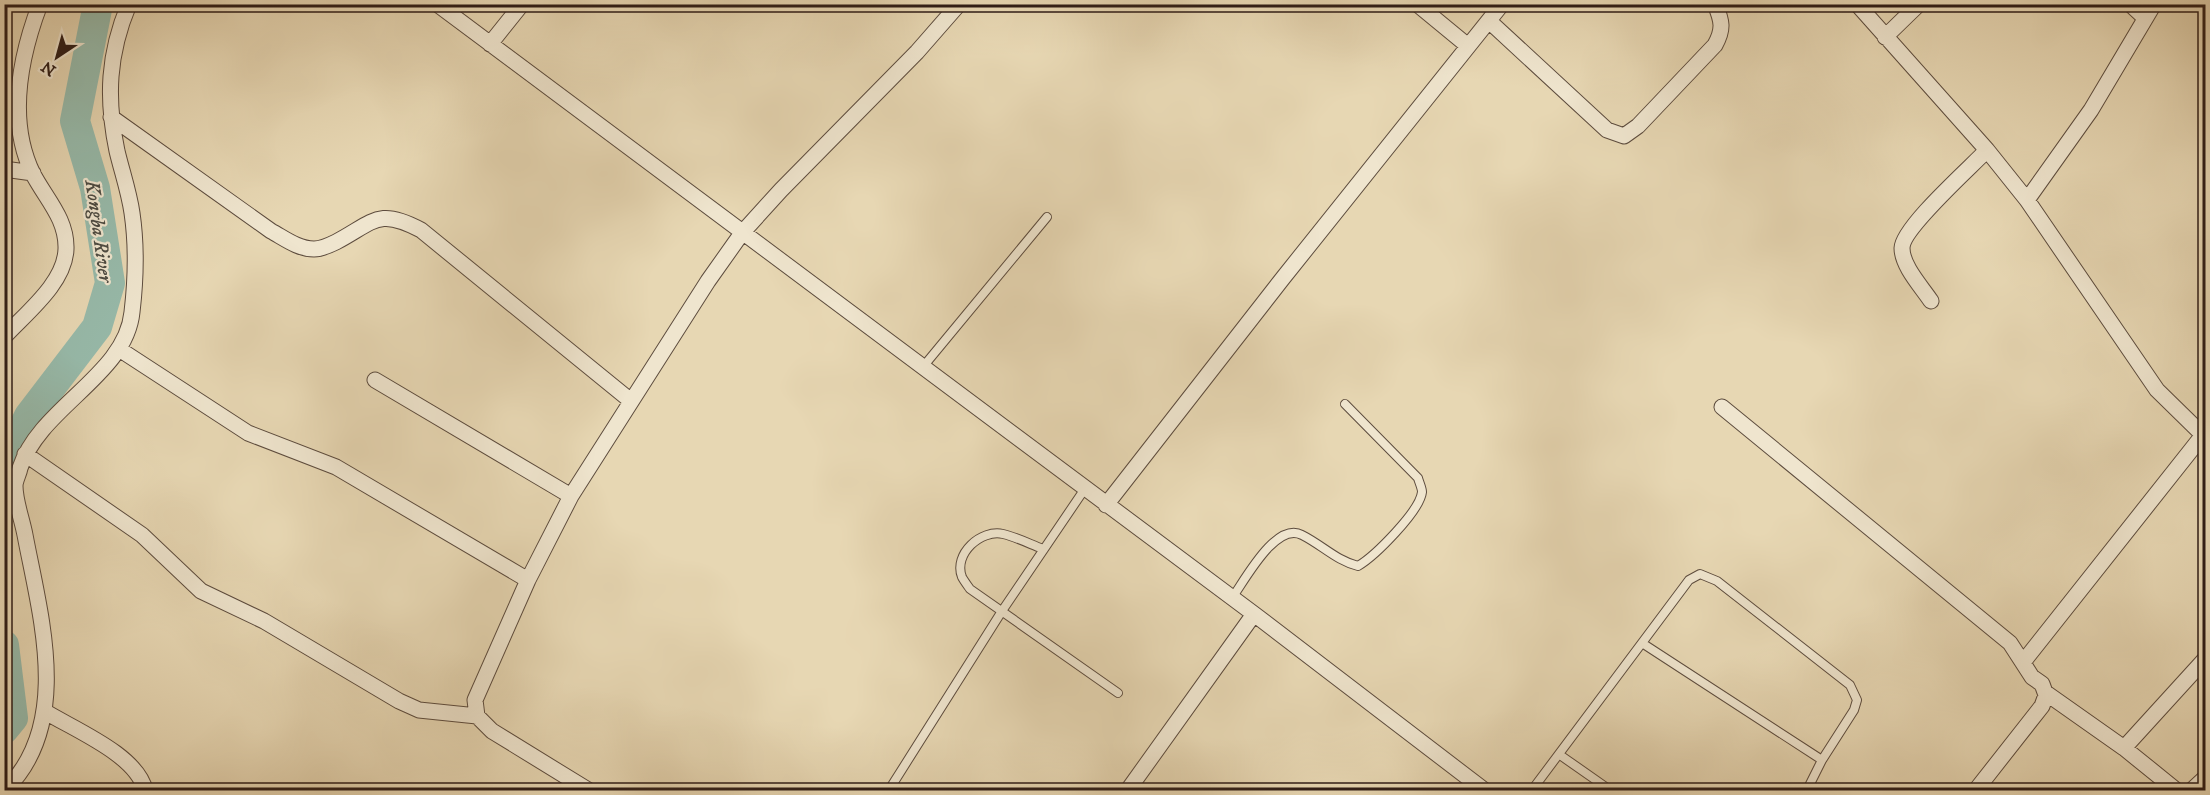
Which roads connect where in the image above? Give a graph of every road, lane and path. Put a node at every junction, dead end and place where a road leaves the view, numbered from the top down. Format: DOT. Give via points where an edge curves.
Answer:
graph roads {
  1 [pos="40,4"];
  2 [pos="129,4"];
  3 [pos="437,4"];
  4 [pos="522,4"];
  5 [pos="959,4"];
  6 [pos="1418,4"];
  7 [pos="1502,4"];
  8 [pos="1715,4"];
  9 [pos="1857,4"];
  10 [pos="1919,4"];
  11 [pos="2130,4"];
  12 [pos="2154,4"];
  13 [pos="2145,18"];
  14 [pos="1489,21"];
  15 [pos="1885,37"];
  16 [pos="490,44"];
  17 [pos="1468,46"];
  18 [pos="111,117"];
  19 [pos="1988,150"];
  20 [pos="4,169"];
  21 [pos="33,173"];
  22 [pos="2027,200"];
  23 [pos="1047,217"];
  24 [pos="742,233"];
  25 [pos="1931,301"];
  26 [pos="5,337"];
  27 [pos="119,349"];
  28 [pos="922,368"];
  29 [pos="375,380"];
  30 [pos="631,401"];
  31 [pos="1345,404"];
  32 [pos="1722,407"];
  33 [pos="2204,437"];
  34 [pos="25,454"];
  35 [pos="1084,490"];
  36 [pos="571,496"];
  37 [pos="1106,505"];
  38 [pos="1043,549"];
  39 [pos="528,580"];
  40 [pos="1232,598"];
  41 [pos="1002,611"];
  42 [pos="1254,614"];
  43 [pos="1642,643"];
  44 [pos="2205,658"];
  45 [pos="2024,661"];
  46 [pos="2040,684"];
  47 [pos="1118,693"];
  48 [pos="44,711"];
  49 [pos="477,716"];
  50 [pos="2124,748"];
  51 [pos="1560,754"];
  52 [pos="1822,760"];
  53 [pos="2205,777"];
  54 [pos="4,790"];
  55 [pos="146,790"];
  56 [pos="588,790"];
  57 [pos="890,790"];
  58 [pos="1128,790"];
  59 [pos="1484,790"];
  60 [pos="1532,790"];
  61 [pos="1610,790"];
  62 [pos="1808,790"];
  63 [pos="1976,790"];
  64 [pos="2176,790"];
  65 [pos="2192,790"];
  1 -- 21 [label="street" via="20,81 19,129"];
  2 -- 18 [label="street" via="116,35 109,81"];
  3 -- 16 [label="street"];
  4 -- 16 [label="street"];
  5 -- 24 [label="street"];
  6 -- 17 [label="street"];
  7 -- 14 [label="street"];
  8 -- 14 [label="street" via="1722,21 1715,45 1624,136 1606,130"];
  9 -- 15 [label="street"];
  10 -- 15 [label="street"];
  11 -- 13 [label="street"];
  12 -- 13 [label="street"];
  13 -- 22 [label="street" via="2091,110"];
  14 -- 17 [label="street"];
  15 -- 19 [label="street"];
  16 -- 24 [label="street"];
  17 -- 37 [label="street"];
  18 -- 27 [label="street" via="132,211 137,261 132,316"];
  18 -- 30 [label="street" via="270,231 294,244 315,249 378,218 398,218 421,230"];
  19 -- 22 [label="street"];
  19 -- 25 [label="street" via="1908,229 1901,246 1904,261"];
  20 -- 21 [label="street"];
  21 -- 26 [label="street" via="62,223 66,250 57,279"];
  22 -- 33 [label="street" via="2157,390"];
  23 -- 28 [label="lane"];
  24 -- 28 [label="street"];
  24 -- 30 [label="street"];
  27 -- 34 [label="street" via="39,432"];
  27 -- 39 [label="street" via="248,433 336,467"];
  28 -- 35 [label="street"];
  29 -- 36 [label="street"];
  30 -- 36 [label="street"];
  31 -- 40 [label="lane" via="1418,478 1422,491 1418,504 1371,558 1358,566 1346,563 1299,533 1285,533 1273,541"];
  32 -- 45 [label="street" via="2010,643"];
  33 -- 45 [label="street"];
  34 -- 48 [label="street" via="15,485 43,631 48,670"];
  34 -- 49 [label="street" via="142,535 201,591 264,621 409,706"];
  35 -- 37 [label="street"];
  35 -- 38 [label="lane"];
  36 -- 39 [label="street"];
  37 -- 40 [label="street"];
  38 -- 41 [label="lane"];
  38 -- 41 [label="lane" via="1002,533 984,534 970,545 961,562 962,577 970,589"];
  39 -- 49 [label="street" via="475,700"];
  40 -- 42 [label="street"];
  41 -- 47 [label="lane"];
  41 -- 57 [label="lane"];
  42 -- 58 [label="street"];
  42 -- 59 [label="street"];
  43 -- 51 [label="lane"];
  43 -- 52 [label="lane"];
  43 -- 52 [label="lane" via="1689,580 1700,574 1717,581 1851,685 1857,700 1854,710"];
  44 -- 50 [label="street"];
  45 -- 46 [label="street"];
  46 -- 50 [label="street"];
  46 -- 63 [label="street" via="2042,706"];
  48 -- 54 [label="street" via="31,751"];
  48 -- 55 [label="street" via="131,764"];
  49 -- 56 [label="street" via="492,731"];
  50 -- 64 [label="street"];
  51 -- 60 [label="lane"];
  51 -- 61 [label="lane"];
  52 -- 62 [label="lane"];
  53 -- 65 [label="street"];
}
